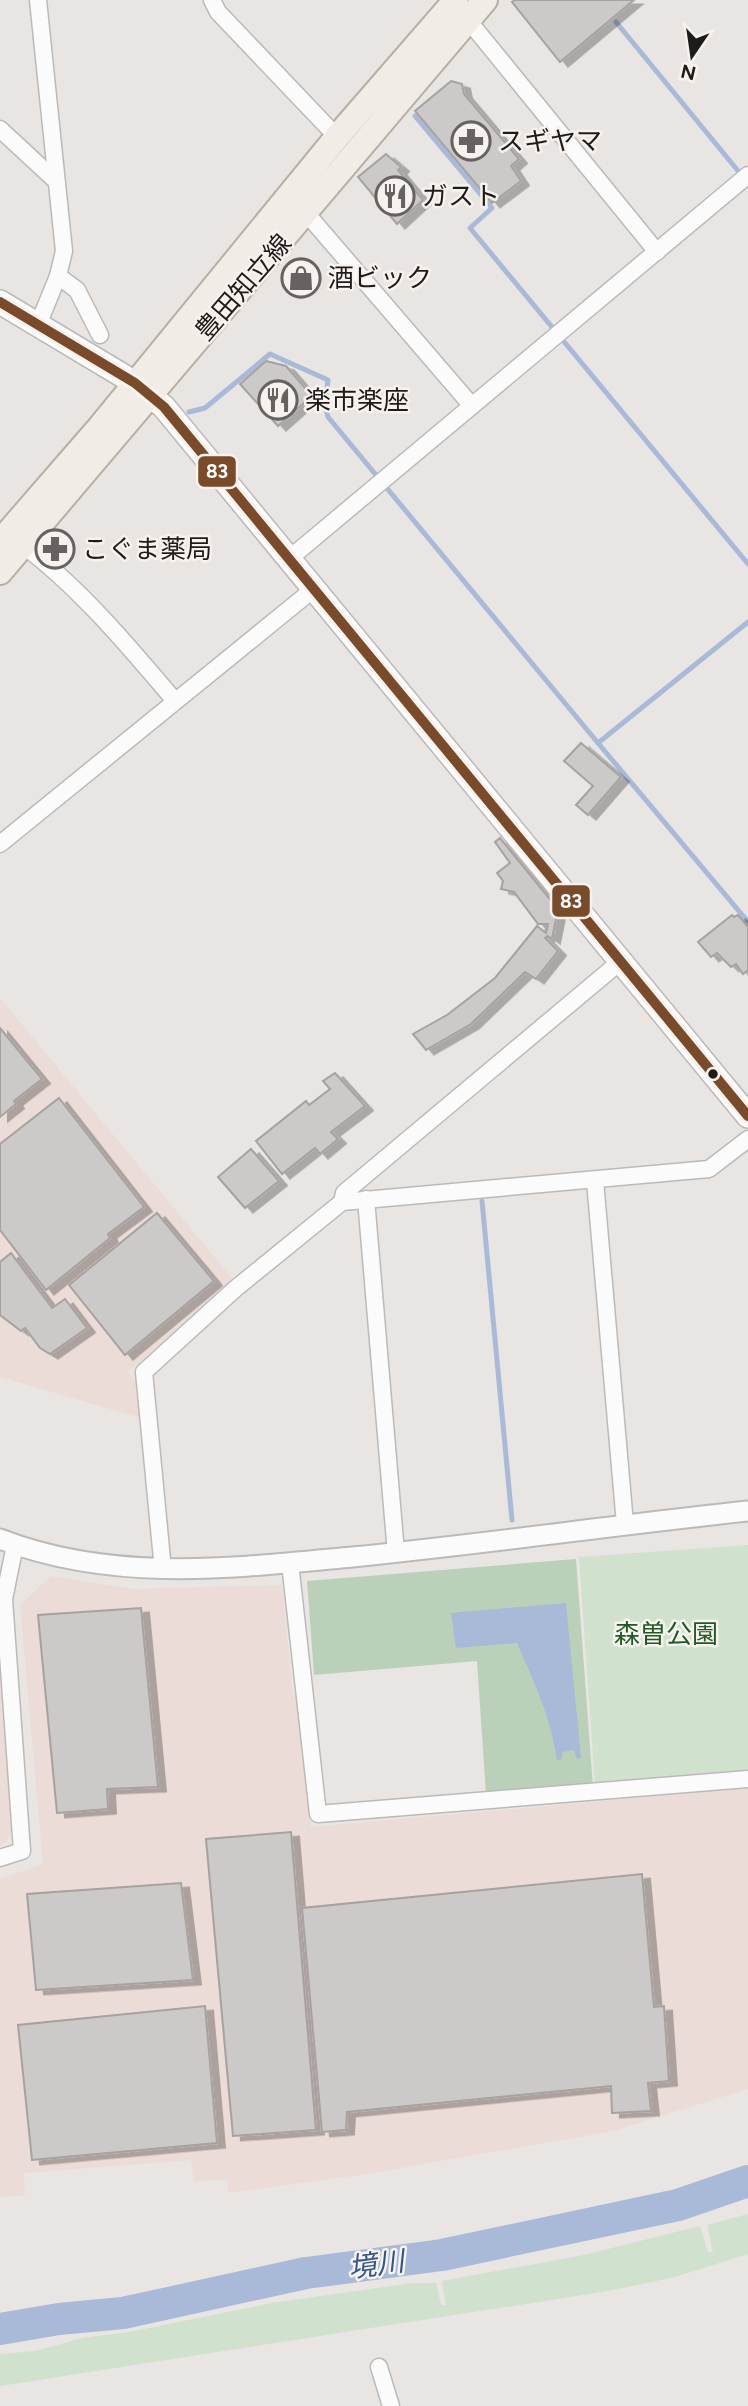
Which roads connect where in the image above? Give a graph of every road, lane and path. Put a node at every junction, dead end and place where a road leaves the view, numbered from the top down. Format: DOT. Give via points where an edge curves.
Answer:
graph roads {
  1 [pos="38,0"];
  2 [pos="212,0"];
  3 [pos="485,0"];
  4 [pos="457,6"];
  5 [pos="0,129"];
  6 [pos="337,137"];
  7 [pos="748,175"];
  8 [pos="56,181"];
  9 [pos="307,214"];
  10 [pos="657,252"];
  11 [pos="58,276"];
  12 [pos="0,302"];
  13 [pos="37,325"];
  14 [pos="100,335"];
  15 [pos="142,389"];
  16 [pos="471,406"];
  17 [pos="12,544"];
  18 [pos="289,558"];
  19 [pos="0,572"];
  20 [pos="315,588"];
  21 [pos="176,701"];
  22 [pos="0,844"];
  23 [pos="621,961"];
  24 [pos="748,1116"];
  25 [pos="748,1139"];
  26 [pos="595,1181"];
  27 [pos="366,1199"];
  28 [pos="342,1202"];
  29 [pos="748,1511"];
  30 [pos="625,1524"];
  31 [pos="8,1542"];
  32 [pos="396,1553"];
  33 [pos="290,1563"];
  34 [pos="163,1570"];
  35 [pos="748,1779"];
  36 [pos="0,1858"];
  37 [pos="379,2367"];
  38 [pos="391,2406"];
  1 -- 8 [label="street"];
  2 -- 6 [label="street" via="218,12"];
  3 -- 4 [label="main road, 豊田知立線"];
  4 -- 6 [label="main road, 豊田知立線"];
  4 -- 9 [label="main road, 豊田知立線"];
  4 -- 10 [label="street"];
  5 -- 8 [label="street"];
  6 -- 15 [label="main road, 豊田知立線"];
  7 -- 10 [label="street"];
  8 -- 11 [label="street" via="64,251"];
  9 -- 15 [label="main road, 豊田知立線"];
  9 -- 16 [label="street"];
  10 -- 16 [label="street"];
  11 -- 13 [label="street"];
  11 -- 14 [label="street" via="77,290"];
  12 -- 13 [label="main road"];
  13 -- 15 [label="main road"];
  15 -- 17 [label="main road, 豊田知立線"];
  15 -- 18 [label="main road" via="164,407"];
  16 -- 18 [label="street"];
  17 -- 19 [label="main road, 豊田知立線"];
  17 -- 21 [label="street" via="49,565"];
  18 -- 20 [label="main road"];
  20 -- 21 [label="street"];
  20 -- 23 [label="main road"];
  21 -- 22 [label="street"];
  23 -- 24 [label="main road"];
  23 -- 28 [label="street" via="344,1193"];
  25 -- 26 [label="street" via="709,1169"];
  26 -- 27 [label="street"];
  26 -- 30 [label="street"];
  27 -- 28 [label="street"];
  27 -- 32 [label="street"];
  28 -- 34 [label="street" via="235,1289 144,1372"];
  29 -- 30 [label="street"];
  30 -- 32 [label="street"];
  31 -- 34 [label="street" via="114,1567"];
  31 -- 36 [label="street" via="4,1600 22,1851"];
  32 -- 33 [label="street"];
  33 -- 34 [label="street"];
  33 -- 35 [label="street" via="318,1814"];
  37 -- 38 [label="street"];
}
